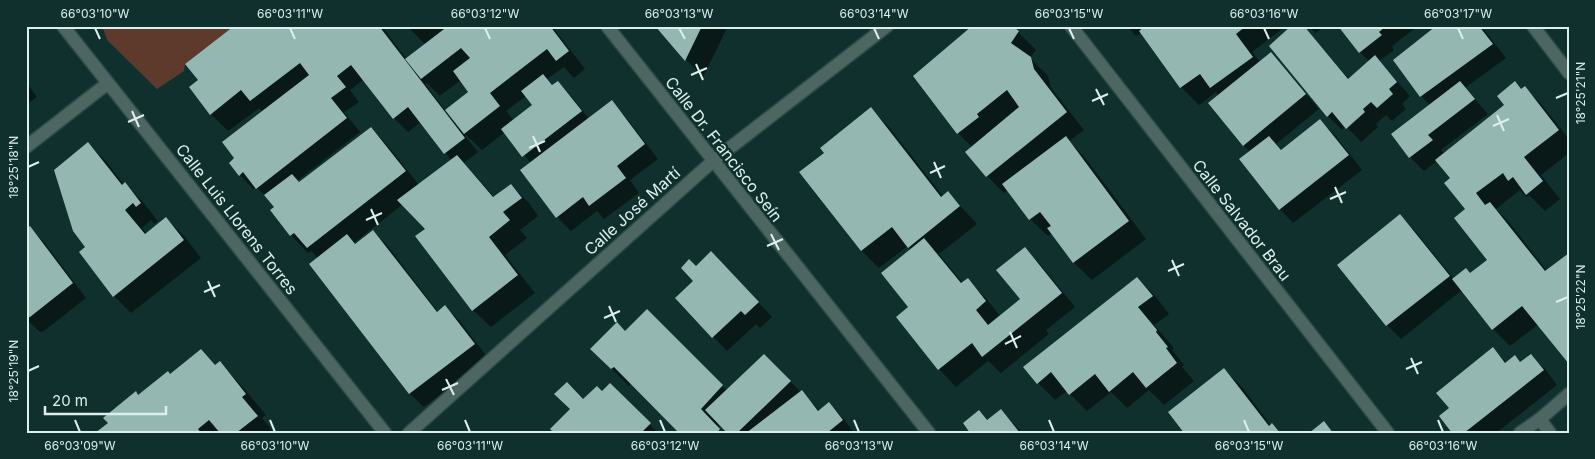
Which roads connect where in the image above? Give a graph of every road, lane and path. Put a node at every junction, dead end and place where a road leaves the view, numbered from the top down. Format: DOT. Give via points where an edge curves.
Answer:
graph roads {
  1 [pos="64,26"];
  2 [pos="607,26"];
  3 [pos="887,26"];
  4 [pos="1071,26"];
  5 [pos="1533,26"];
  6 [pos="1569,73"];
  7 [pos="108,83"];
  8 [pos="26,147"];
  9 [pos="713,161"];
  10 [pos="1569,394"];
  11 [pos="1540,419"];
  12 [pos="385,433"];
  13 [pos="410,433"];
  14 [pos="929,433"];
  15 [pos="1388,433"];
  16 [pos="1520,433"];
  17 [pos="1550,433"];
  1 -- 7 [label="street, Calle Luis Llorens Torres"];
  2 -- 9 [label="street, Calle Dr. Francisco Seín"];
  3 -- 9 [label="street, Calle José Martí"];
  4 -- 15 [label="street, Calle Salvador Brau"];
  5 -- 6 [label="street"];
  7 -- 8 [label="street"];
  7 -- 12 [label="street, Calle Luis Llorens Torres"];
  9 -- 13 [label="street, Calle José Martí"];
  9 -- 14 [label="street, Calle Dr. Francisco Seín"];
  10 -- 11 [label="street"];
  11 -- 16 [label="street"];
  11 -- 17 [label="street"];
}
